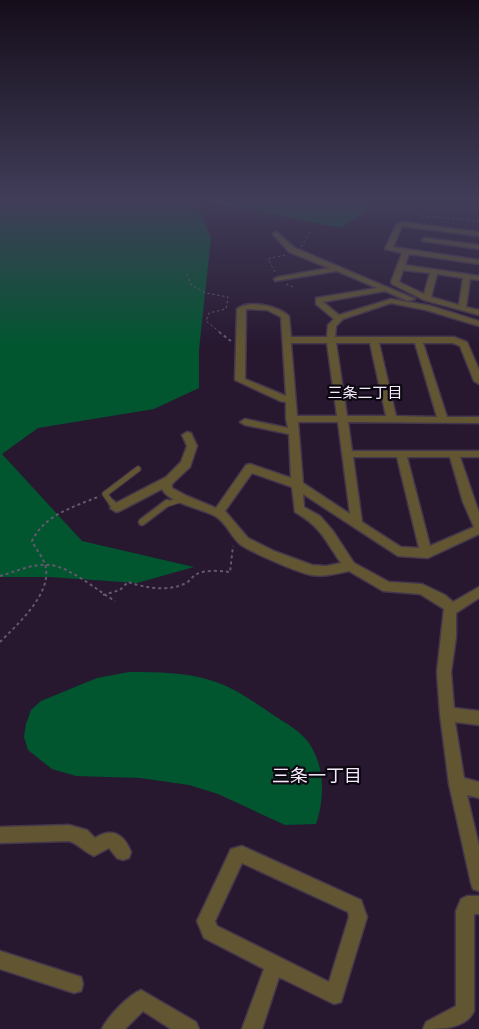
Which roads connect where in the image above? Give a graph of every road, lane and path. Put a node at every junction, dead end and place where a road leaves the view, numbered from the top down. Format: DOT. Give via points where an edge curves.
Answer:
graph roads {
  1 [pos="293,250"];
  2 [pos="398,250"];
  3 [pos="422,250"];
  4 [pos="406,251"];
  5 [pos="298,252"];
  6 [pos="421,254"];
  7 [pos="479,262"];
  8 [pos="401,266"];
  9 [pos="337,269"];
  10 [pos="434,272"];
  11 [pos="187,274"];
  12 [pos="467,276"];
  13 [pos="479,278"];
  14 [pos="278,280"];
  15 [pos="293,287"];
  16 [pos="385,288"];
  17 [pos="428,298"];
  18 [pos="462,308"];
  19 [pos="440,311"];
  20 [pos="479,313"];
  21 [pos="338,319"];
  22 [pos="479,324"];
  23 [pos="286,340"];
  24 [pos="331,340"];
  25 [pos="374,340"];
  26 [pos="418,340"];
  27 [pos="240,343"];
  28 [pos="475,363"];
  29 [pos="479,381"];
  30 [pos="290,399"];
  31 [pos="291,419"];
  32 [pos="343,420"];
  33 [pos="392,420"];
  34 [pos="443,420"];
  35 [pos="479,420"];
  36 [pos="245,422"];
  37 [pos="292,432"];
  38 [pos="187,435"];
  39 [pos="348,454"];
  40 [pos="402,454"];
  41 [pos="454,454"];
  42 [pos="479,454"];
  43 [pos="138,469"];
  44 [pos="166,481"];
  45 [pos="297,485"];
  46 [pos="105,494"];
  47 [pos="183,499"];
  48 [pos="116,508"];
  49 [pos="218,513"];
  50 [pos="142,522"];
  51 [pos="357,524"];
  52 [pos="479,528"];
  53 [pos="234,529"];
  54 [pos="428,553"];
  55 [pos="46,565"];
  56 [pos="350,566"];
  57 [pos="0,576"];
  58 [pos="479,592"];
  59 [pos="103,595"];
  60 [pos="115,601"];
  61 [pos="452,608"];
  62 [pos="0,642"];
  63 [pos="448,714"];
  64 [pos="479,718"];
  65 [pos="456,784"];
  66 [pos="479,790"];
  67 [pos="0,836"];
  68 [pos="123,852"];
  69 [pos="479,883"];
  70 [pos="479,905"];
  71 [pos="0,960"];
  72 [pos="274,966"];
  73 [pos="74,984"];
  74 [pos="112,1029"];
  75 [pos="189,1029"];
  76 [pos="252,1029"];
  77 [pos="432,1029"];
  1 -- 5 [label="street"];
  2 -- 4 [label="street"];
  3 -- 6 [label="street"];
  4 -- 6 [label="street"];
  4 -- 8 [label="street"];
  5 -- 9 [label="street"];
  5 -- 14 [label="path" via="268,259"];
  6 -- 7 [label="street"];
  8 -- 10 [label="street"];
  8 -- 17 [label="street" via="396,284"];
  9 -- 14 [label="street"];
  9 -- 16 [label="street"];
  10 -- 12 [label="street"];
  10 -- 17 [label="street"];
  11 -- 27 [label="path" via="196,289 228,297 226,309 209,313 206,321 231,341"];
  12 -- 13 [label="street"];
  12 -- 18 [label="street"];
  14 -- 15 [label="path"];
  16 -- 19 [label="street"];
  16 -- 21 [label="street" via="319,300"];
  17 -- 18 [label="street"];
  18 -- 20 [label="street"];
  19 -- 21 [label="street" via="391,301"];
  19 -- 22 [label="street"];
  21 -- 24 [label="street" via="331,329"];
  23 -- 24 [label="street"];
  23 -- 27 [label="street" via="283,314 269,308 250,306 241,309"];
  23 -- 30 [label="street"];
  24 -- 25 [label="street"];
  24 -- 32 [label="street"];
  25 -- 26 [label="street"];
  25 -- 33 [label="street"];
  26 -- 28 [label="street" via="461,342"];
  26 -- 34 [label="street"];
  27 -- 30 [label="street" via="240,380"];
  28 -- 29 [label="street"];
  30 -- 31 [label="street"];
  31 -- 32 [label="street"];
  31 -- 37 [label="street"];
  32 -- 33 [label="street"];
  32 -- 39 [label="street"];
  33 -- 34 [label="street"];
  34 -- 35 [label="street"];
  36 -- 37 [label="street"];
  37 -- 45 [label="street"];
  38 -- 44 [label="street" via="192,446 186,464"];
  39 -- 40 [label="street"];
  39 -- 51 [label="street"];
  40 -- 41 [label="street"];
  40 -- 54 [label="street" via="423,545"];
  41 -- 42 [label="street"];
  41 -- 52 [label="street"];
  43 -- 46 [label="lane"];
  44 -- 47 [label="street" via="167,490"];
  44 -- 48 [label="street"];
  45 -- 49 [label="street" via="250,468"];
  45 -- 51 [label="street"];
  45 -- 56 [label="street" via="299,509 316,519 330,534"];
  46 -- 48 [label="lane"];
  46 -- 55 [label="path" via="56,515 37,529 32,541"];
  47 -- 49 [label="street"];
  47 -- 50 [label="lane" via="165,504"];
  49 -- 53 [label="street"];
  51 -- 54 [label="street" via="398,551"];
  52 -- 54 [label="street"];
  53 -- 56 [label="street" via="244,541 310,570 326,571"];
  53 -- 59 [label="path" via="229,531 234,541 230,572 214,570 196,574 186,583 168,587 144,588 128,582 120,590"];
  55 -- 57 [label="path"];
  55 -- 59 [label="path" via="61,567"];
  55 -- 62 [label="path" via="47,573 34,604"];
  56 -- 61 [label="street" via="387,587 422,589"];
  58 -- 61 [label="street"];
  59 -- 60 [label="path"];
  61 -- 63 [label="street" via="444,672"];
  63 -- 64 [label="street"];
  63 -- 65 [label="street"];
  65 -- 66 [label="street"];
  65 -- 69 [label="street"];
  67 -- 68 [label="street" via="68,833 81,836 94,848 112,840"];
  70 -- 77 [label="street" via="467,905 465,911 465,1011"];
  71 -- 73 [label="street"];
  72 -- 72 [label="street" via="334,995 358,917 355,906 242,854 237,855 206,921 207,926 210,932"];
  72 -- 76 [label="street"];
  74 -- 75 [label="street" via="140,999"];
}
